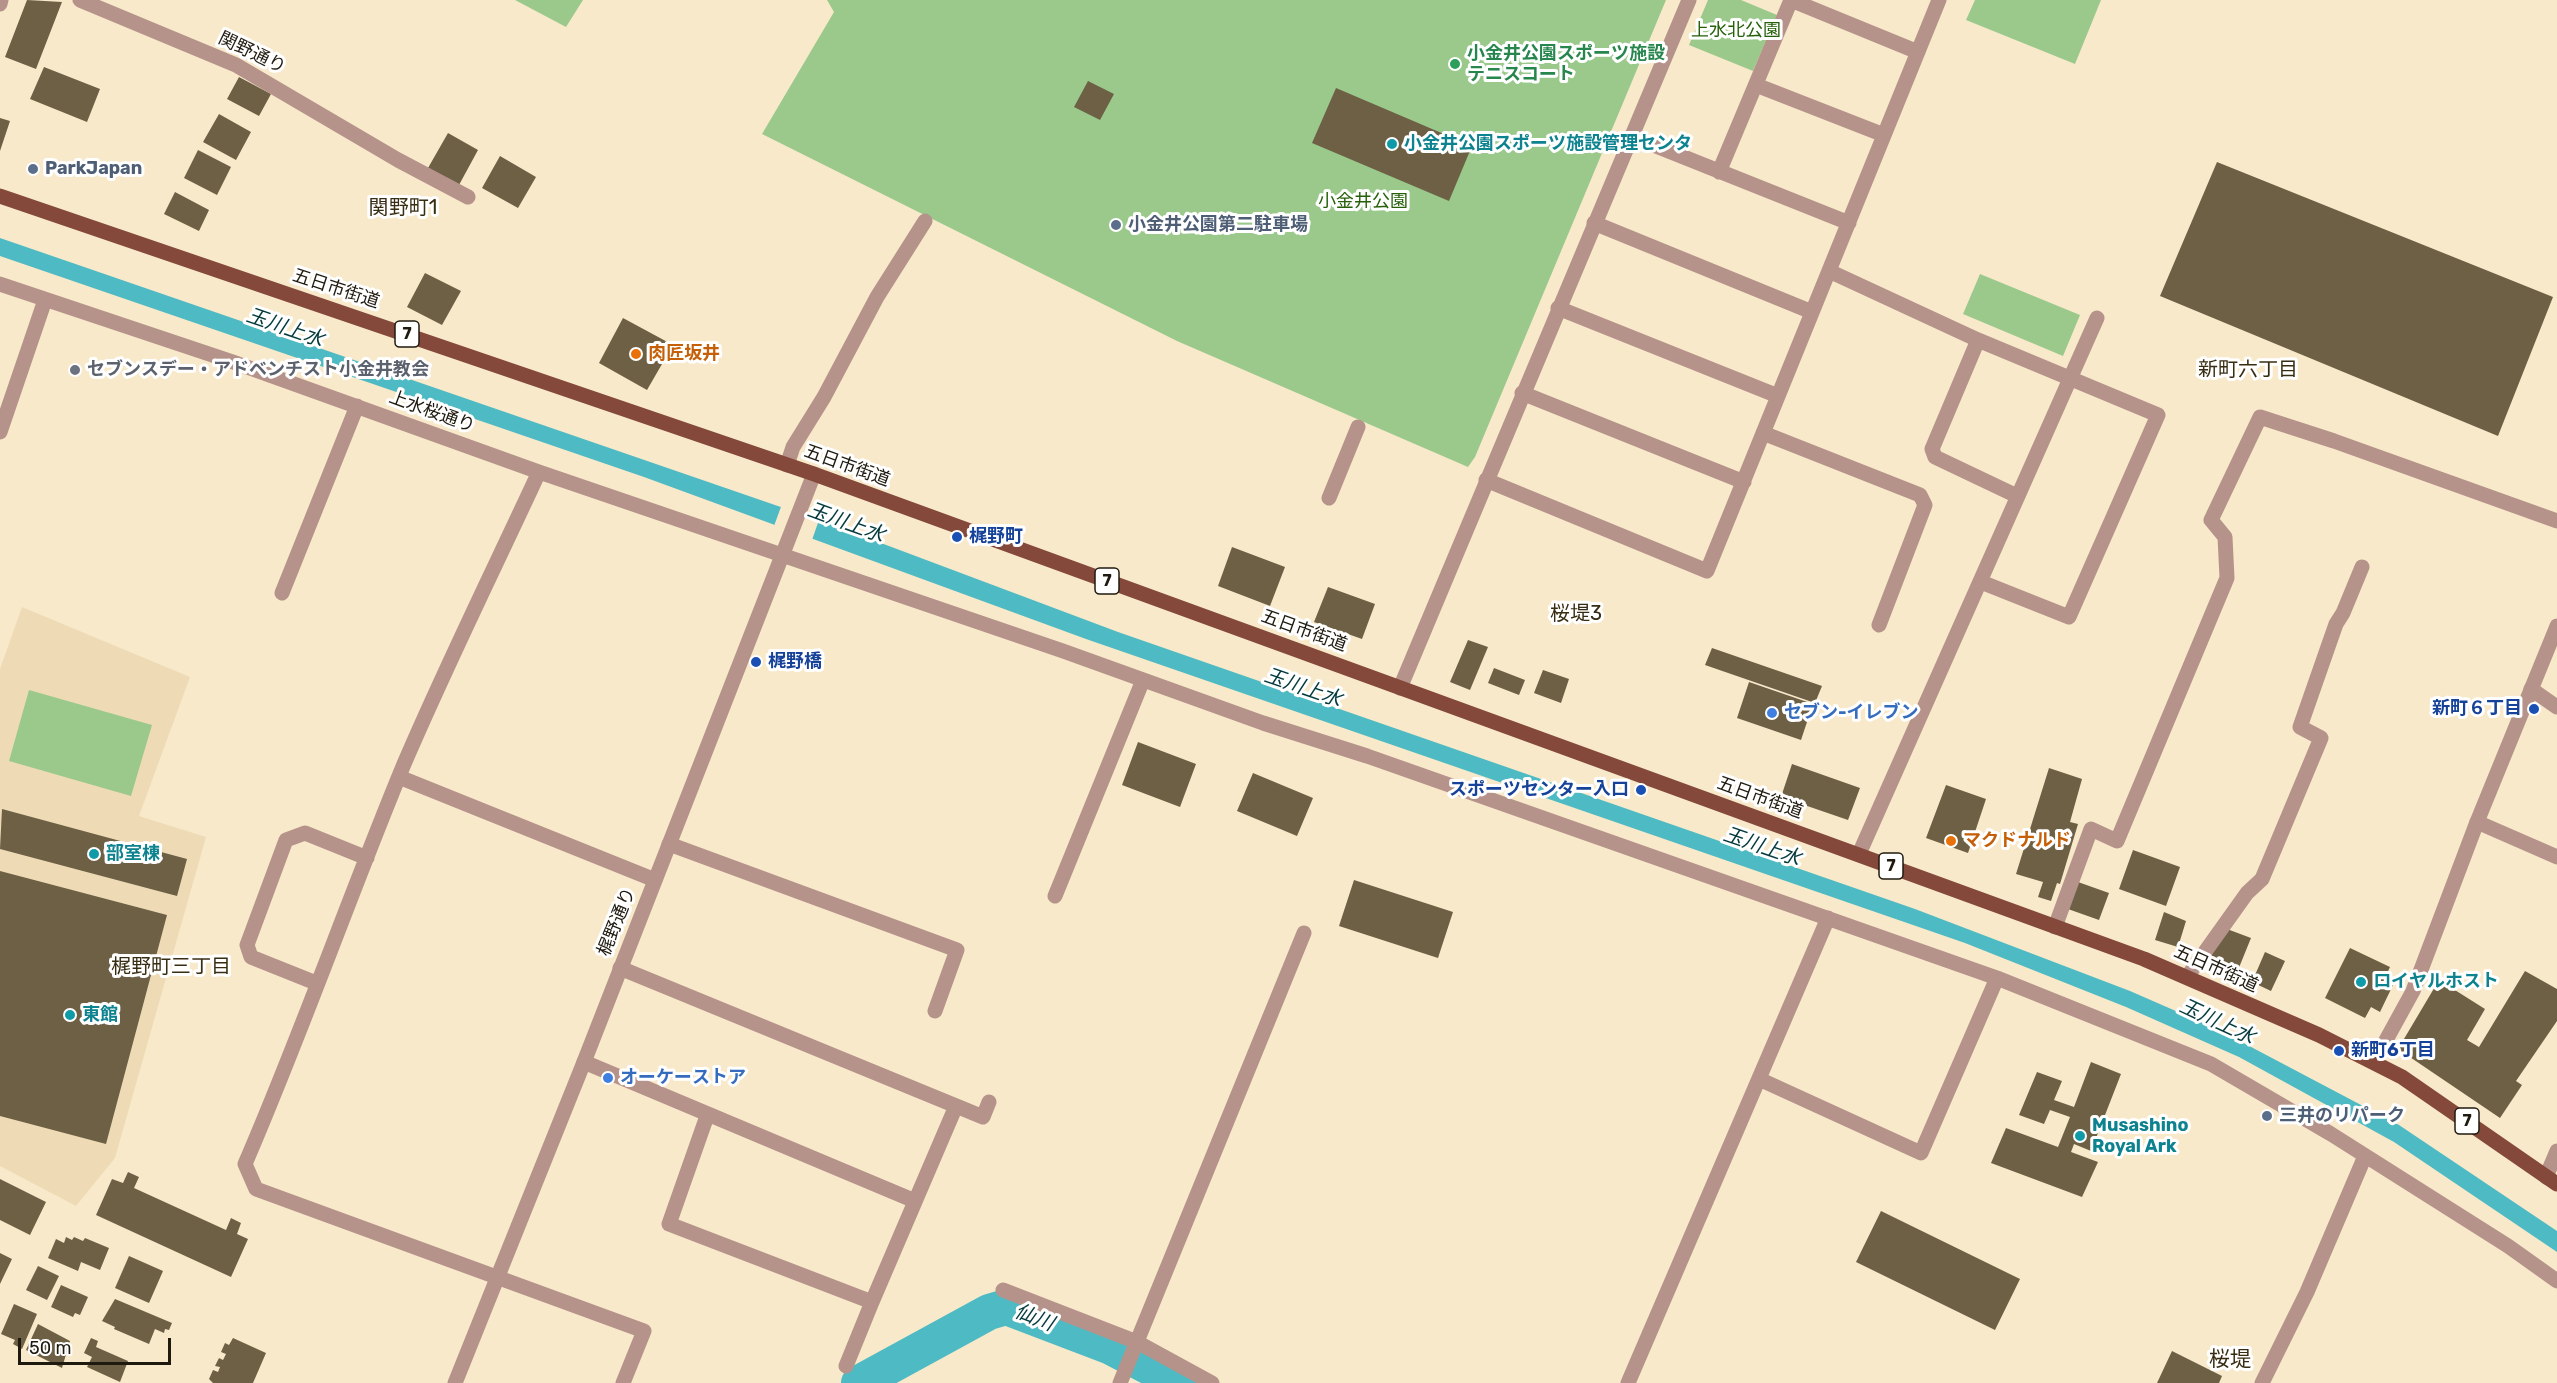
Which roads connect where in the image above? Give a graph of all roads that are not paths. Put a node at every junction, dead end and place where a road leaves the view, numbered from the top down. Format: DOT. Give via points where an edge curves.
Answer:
graph roads {
  1 [pos="80,0"];
  2 [pos="1689,0"];
  3 [pos="1791,0"];
  4 [pos="1939,0"];
  5 [pos="1918,52"];
  6 [pos="1755,85"];
  7 [pos="1884,135"];
  8 [pos="1631,136"];
  9 [pos="1719,172"];
  10 [pos="0,196"];
  11 [pos="468,197"];
  12 [pos="925,221"];
  13 [pos="1849,223"];
  14 [pos="1594,224"];
  15 [pos="1829,272"];
  16 [pos="0,285"];
  17 [pos="45,300"];
  18 [pos="1558,308"];
  19 [pos="1812,312"];
  20 [pos="2097,318"];
  21 [pos="1978,340"];
  22 [pos="2070,378"];
  23 [pos="1522,393"];
  24 [pos="1778,396"];
  25 [pos="357,406"];
  26 [pos="1358,428"];
  27 [pos="0,432"];
  28 [pos="1763,433"];
  29 [pos="787,465"];
  30 [pos="539,472"];
  31 [pos="814,474"];
  32 [pos="1486,480"];
  33 [pos="1744,482"];
  34 [pos="2017,496"];
  35 [pos="1329,498"];
  36 [pos="2557,521"];
  37 [pos="785,550"];
  38 [pos="2362,567"];
  39 [pos="1981,582"];
  40 [pos="282,593"];
  41 [pos="1879,625"];
  42 [pos="2557,626"];
  43 [pos="1143,680"];
  44 [pos="1400,688"];
  45 [pos="2531,689"];
  46 [pos="2557,707"];
  47 [pos="399,777"];
  48 [pos="2477,822"];
  49 [pos="669,844"];
  50 [pos="1858,854"];
  51 [pos="2557,857"];
  52 [pos="367,858"];
  53 [pos="655,880"];
  54 [pos="1055,896"];
  55 [pos="1828,918"];
  56 [pos="2055,927"];
  57 [pos="1304,933"];
  58 [pos="620,968"];
  59 [pos="2187,977"];
  60 [pos="1997,978"];
  61 [pos="316,983"];
  62 [pos="935,1011"];
  63 [pos="584,1062"];
  64 [pos="2374,1062"];
  65 [pos="1759,1079"];
  66 [pos="989,1102"];
  67 [pos="956,1106"];
  68 [pos="707,1116"];
  69 [pos="2557,1151"];
  70 [pos="2365,1156"];
  71 [pos="2552,1180"];
  72 [pos="915,1201"];
  73 [pos="496,1278"];
  74 [pos="2557,1281"];
  75 [pos="1003,1290"];
  76 [pos="872,1302"];
  77 [pos="1137,1342"];
  78 [pos="846,1366"];
  79 [pos="1122,1380"];
  80 [pos="455,1383"];
  81 [pos="623,1383"];
  82 [pos="1212,1383"];
  83 [pos="1628,1383"];
  84 [pos="2262,1383"];
  1 -- 11 [label="street, 関野通り" via="236,65"];
  2 -- 8 [label="street"];
  3 -- 5 [label="street"];
  3 -- 6 [label="street"];
  4 -- 5 [label="street"];
  5 -- 7 [label="street"];
  6 -- 7 [label="street"];
  6 -- 9 [label="street"];
  7 -- 13 [label="street"];
  8 -- 9 [label="street"];
  8 -- 14 [label="street"];
  9 -- 13 [label="street"];
  10 -- 29 [label="main road, 五日市街道 / 7"];
  12 -- 29 [label="street" via="877,297 793,447"];
  13 -- 15 [label="street"];
  14 -- 18 [label="street"];
  14 -- 19 [label="street"];
  15 -- 19 [label="street"];
  15 -- 21 [label="street"];
  16 -- 17 [label="street, 上水桜通り"];
  17 -- 25 [label="street, 上水桜通り"];
  17 -- 27 [label="street"];
  18 -- 23 [label="street"];
  18 -- 24 [label="street"];
  19 -- 24 [label="street"];
  20 -- 22 [label="street"];
  21 -- 22 [label="street"];
  21 -- 34 [label="street" via="1932,449 1935,457"];
  22 -- 34 [label="street"];
  22 -- 39 [label="street" via="2158,415 2069,617"];
  23 -- 32 [label="street"];
  23 -- 33 [label="street"];
  24 -- 28 [label="street"];
  25 -- 30 [label="street, 上水桜通り"];
  25 -- 40 [label="street"];
  26 -- 35 [label="street"];
  28 -- 33 [label="street"];
  28 -- 41 [label="street" via="1920,495 1925,505"];
  29 -- 31 [label="main road, 五日市街道 / 7"];
  30 -- 37 [label="street, 上水桜通り"];
  30 -- 47 [label="street"];
  31 -- 37 [label="street, 梶野通り"];
  31 -- 44 [label="main road, 五日市街道 / 7"];
  32 -- 33 [label="street" via="1707,571"];
  32 -- 44 [label="street"];
  34 -- 39 [label="street"];
  36 -- 56 [label="street" via="2260,417 2211,520 2225,537 2227,578 2117,842 2091,829"];
  37 -- 43 [label="street, 上水桜通り"];
  37 -- 49 [label="street, 梶野通り"];
  38 -- 59 [label="street" via="2336,624 2301,727 2321,738 2262,879 2247,893"];
  39 -- 50 [label="street"];
  42 -- 45 [label="street"];
  43 -- 54 [label="street"];
  43 -- 55 [label="street, 上水桜通り"];
  44 -- 50 [label="main road, 五日市街道 / 7"];
  45 -- 46 [label="street"];
  45 -- 48 [label="street"];
  47 -- 52 [label="street"];
  47 -- 53 [label="street"];
  48 -- 51 [label="street"];
  48 -- 64 [label="street" via="2413,991"];
  49 -- 53 [label="street, 梶野通り"];
  49 -- 62 [label="street" via="957,950"];
  50 -- 56 [label="main road, 五日市街道 / 7"];
  52 -- 61 [label="street"];
  52 -- 61 [label="street" via="304,832 286,840 247,945 251,957"];
  53 -- 58 [label="street, 梶野通り"];
  55 -- 60 [label="street, 上水桜通り"];
  55 -- 65 [label="street"];
  56 -- 59 [label="main road, 五日市街道 / 7"];
  57 -- 77 [label="street"];
  58 -- 63 [label="street, 梶野通り"];
  58 -- 67 [label="street"];
  59 -- 64 [label="main road, 五日市街道 / 7"];
  60 -- 65 [label="street" via="1920,1153"];
  60 -- 70 [label="street, 上水桜通り" via="2211,1064"];
  61 -- 73 [label="street" via="245,1164 256,1189"];
  63 -- 68 [label="street"];
  63 -- 73 [label="street, 梶野通り"];
  64 -- 71 [label="main road, 五日市街道 / 7"];
  65 -- 83 [label="street"];
  66 -- 67 [label="street" via="983,1117"];
  67 -- 72 [label="street"];
  68 -- 72 [label="street"];
  68 -- 76 [label="street" via="669,1224"];
  69 -- 71 [label="street"];
  70 -- 74 [label="street, 上水桜通り"];
  70 -- 84 [label="street" via="2307,1292"];
  72 -- 76 [label="street"];
  73 -- 80 [label="street, 梶野通り"];
  73 -- 81 [label="street" via="644,1331"];
  75 -- 77 [label="street"];
  76 -- 78 [label="street"];
  77 -- 79 [label="street"];
  77 -- 82 [label="street"];
}
